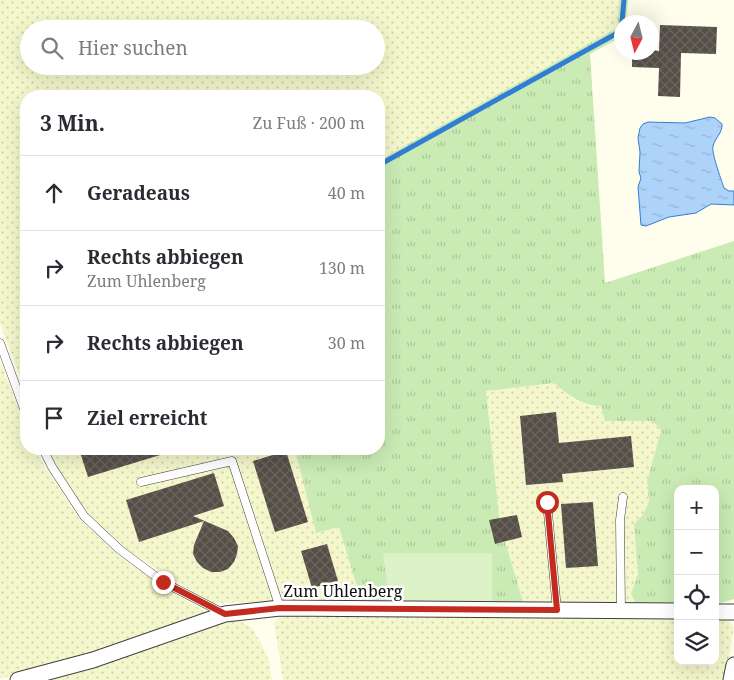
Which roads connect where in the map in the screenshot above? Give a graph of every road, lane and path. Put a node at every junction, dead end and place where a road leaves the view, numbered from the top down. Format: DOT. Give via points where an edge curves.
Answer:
graph roads {
  1 [pos="0,344"];
  2 [pos="20,398"];
  3 [pos="46,455"];
  4 [pos="141,482"];
  5 [pos="623,497"];
  6 [pos="547,502"];
  7 [pos="280,608"];
  8 [pos="557,610"];
  9 [pos="621,611"];
  10 [pos="674,612"];
  11 [pos="719,612"];
  12 [pos="734,612"];
  13 [pos="225,614"];
  14 [pos="734,666"];
  15 [pos="18,680"];
  16 [pos="732,680"];
  1 -- 2 [label="lane"];
  3 -- 13 [label="lane" via="84,516 119,549 163,582"];
  4 -- 7 [label="lane" via="232,460"];
  5 -- 9 [label="lane" via="620,520"];
  6 -- 8 [label="lane"];
  7 -- 8 [label="street, Zum Uhlenberg"];
  7 -- 13 [label="street, Zum Uhlenberg"];
  8 -- 9 [label="street, Zum Uhlenberg"];
  9 -- 10 [label="street, Zum Uhlenberg"];
  11 -- 12 [label="street"];
  13 -- 15 [label="street, Zum Uhlenberg" via="94,660"];
  14 -- 16 [label="street"];
}
